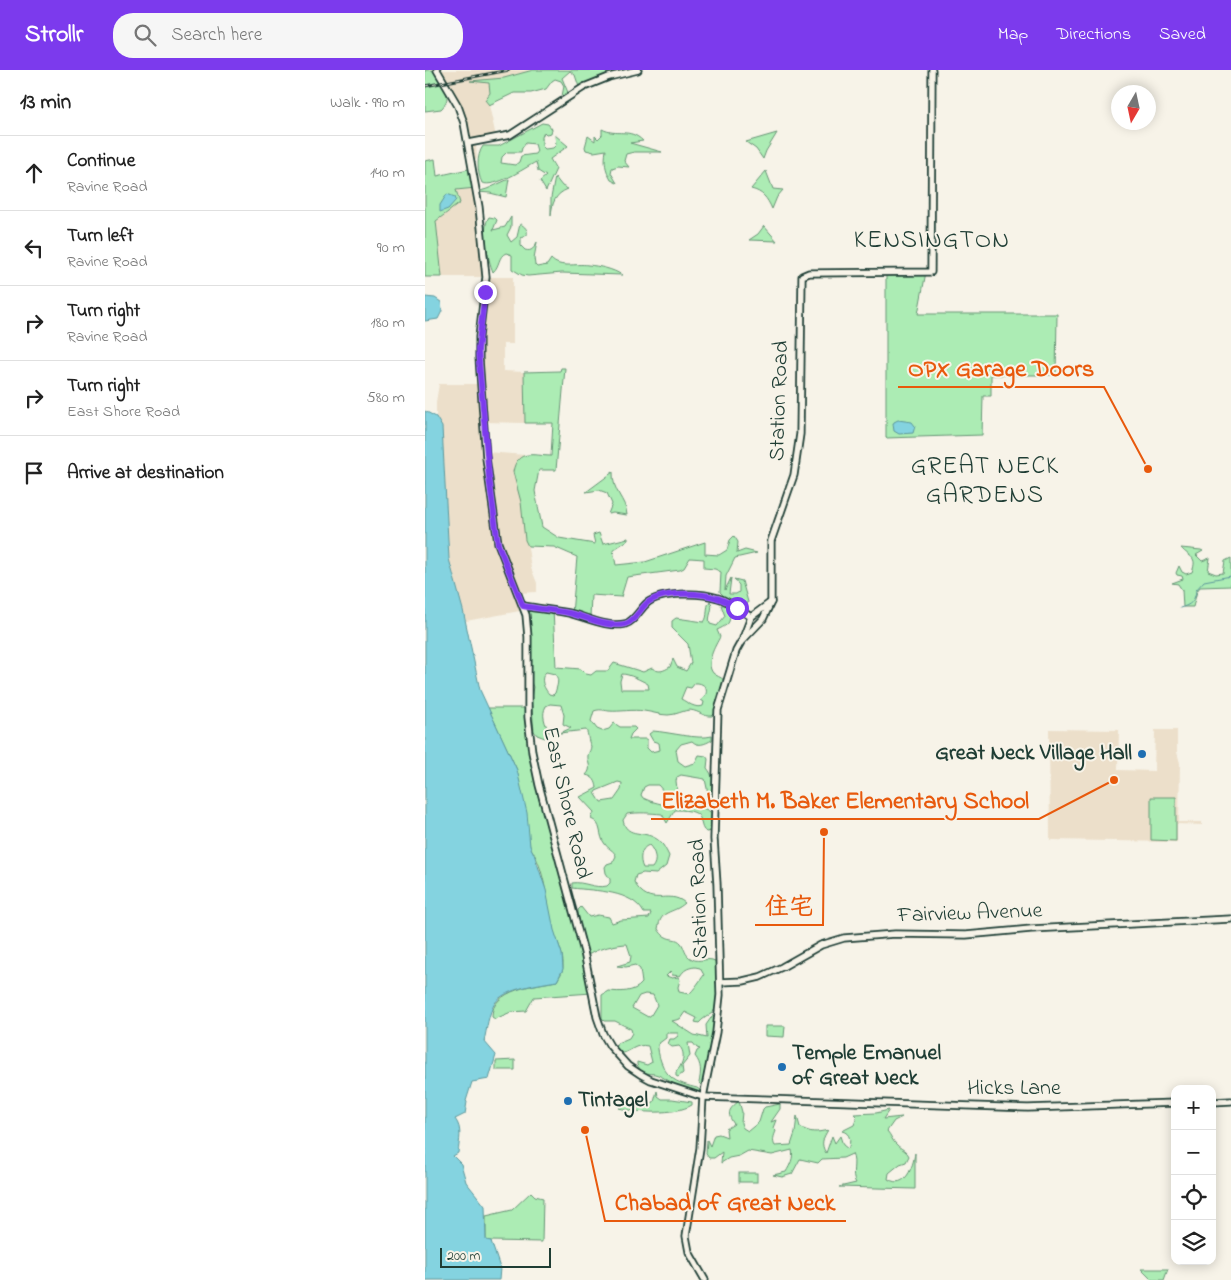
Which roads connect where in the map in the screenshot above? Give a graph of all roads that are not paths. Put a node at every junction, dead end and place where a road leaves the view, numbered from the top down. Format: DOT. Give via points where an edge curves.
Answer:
graph roads {
  1 [pos="437,70"];
  2 [pos="638,70"];
  3 [pos="931,70"];
  4 [pos="469,143"];
  5 [pos="771,602"];
  6 [pos="523,606"];
  7 [pos="751,617"];
  8 [pos="741,642"];
  9 [pos="1231,919"];
  10 [pos="720,982"];
  11 [pos="703,1097"];
  12 [pos="1231,1101"];
  13 [pos="1216,1102"];
  14 [pos="1171,1103"];
  15 [pos="705,1280"];
  1 -- 4 [label="street, East Shore Road" via="459,107"];
  2 -- 4 [label="street" via="584,87 510,135"];
  3 -- 5 [label="street, Station Road" via="931,272 809,273 802,276 800,434 794,476 771,541"];
  4 -- 6 [label="street, East Shore Road" via="485,261 478,350 490,487 498,544"];
  5 -- 7 [label="street"];
  5 -- 8 [label="street, Station Road" via="763,619"];
  6 -- 7 [label="street" via="623,624 653,599 680,594 718,598"];
  6 -- 11 [label="street, East Shore Road" via="528,637 527,698 532,752 585,952 599,1025 618,1057 634,1070 651,1080"];
  7 -- 8 [label="street, Station Road"];
  8 -- 10 [label="street, Station Road" via="718,710 714,840"];
  9 -- 10 [label="street, Fairview Avenue" via="967,935 895,934 844,938 821,945 760,977"];
  10 -- 11 [label="street, Station Road" via="716,1032"];
  11 -- 14 [label="street, Hicks Lane" via="1028,1108"];
  11 -- 15 [label="street" via="700,1148 686,1242"];
  12 -- 13 [label="street"];
}
